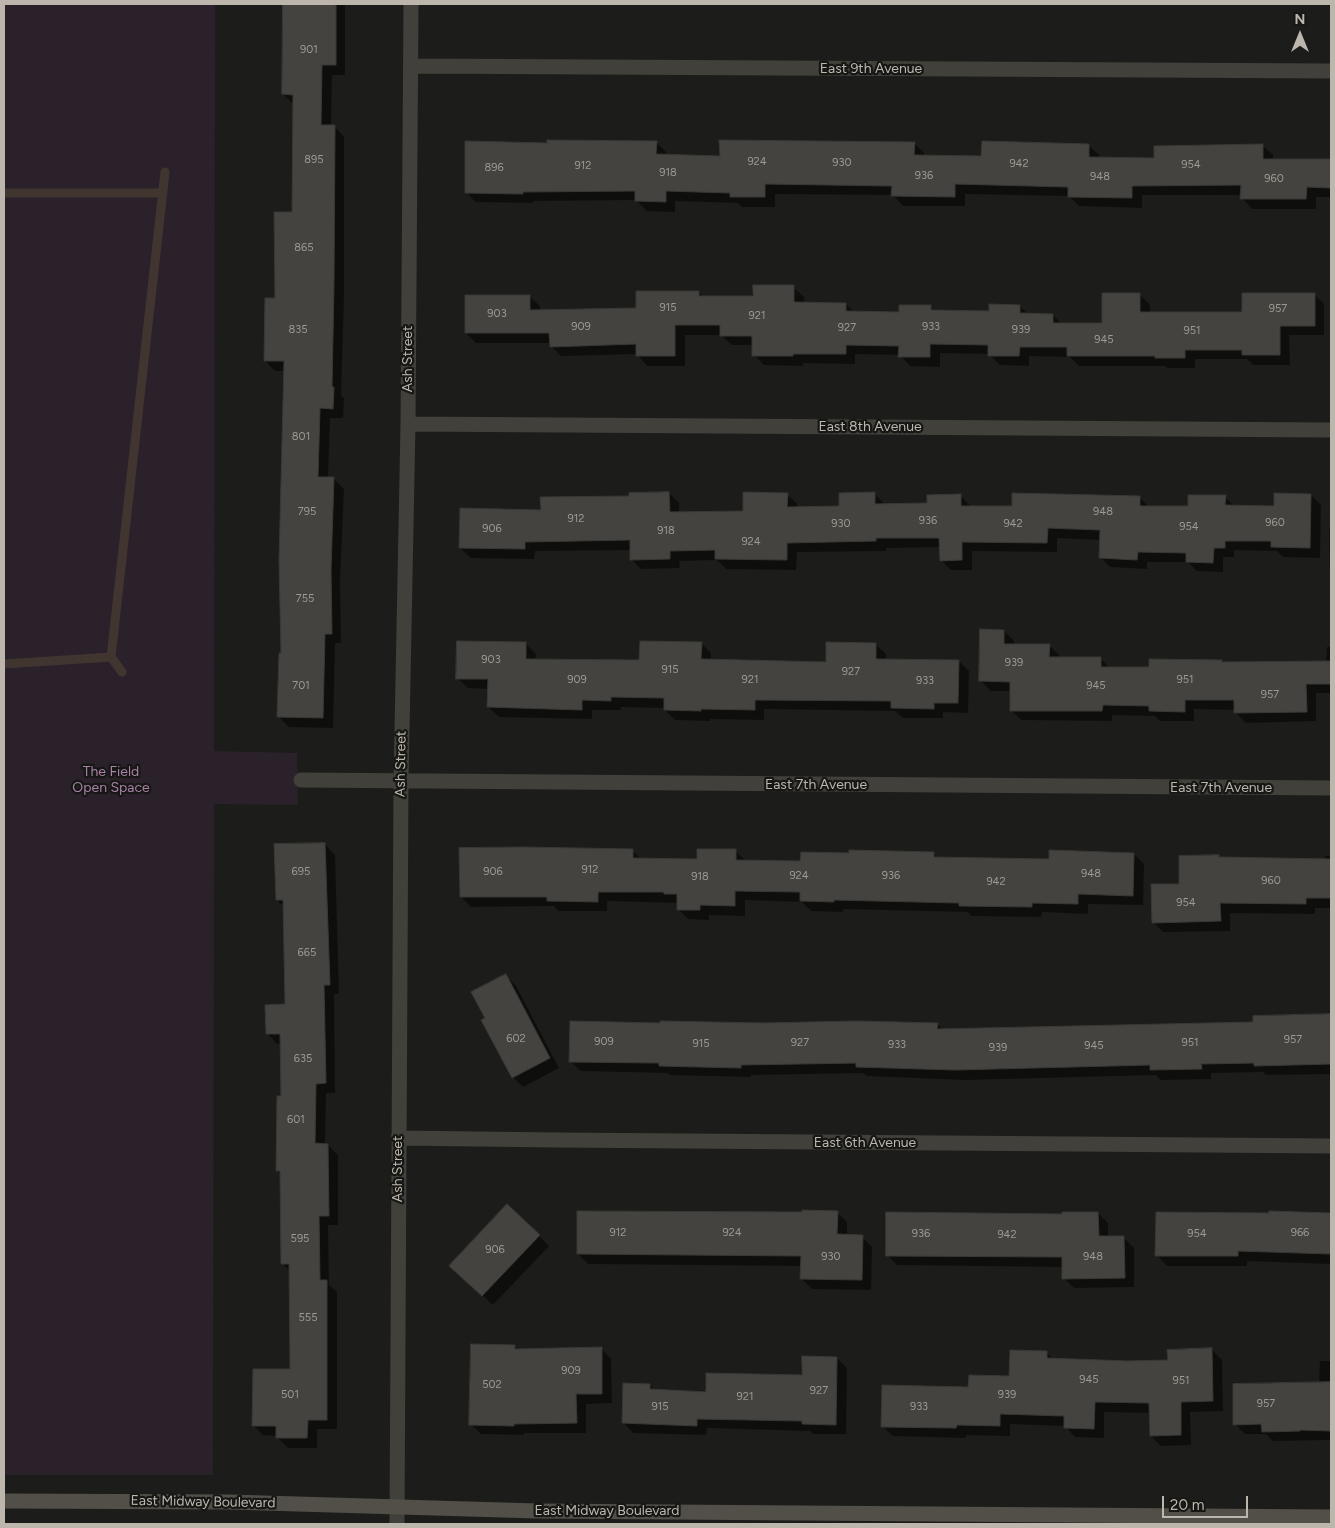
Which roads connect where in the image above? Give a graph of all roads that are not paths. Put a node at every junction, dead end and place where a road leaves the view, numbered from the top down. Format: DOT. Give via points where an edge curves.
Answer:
graph roads {
  1 [pos="411,4"];
  2 [pos="411,66"];
  3 [pos="1331,72"];
  4 [pos="408,424"];
  5 [pos="1331,430"];
  6 [pos="301,780"];
  7 [pos="401,782"];
  8 [pos="1331,788"];
  9 [pos="398,1138"];
  10 [pos="1331,1146"];
  11 [pos="4,1501"];
  12 [pos="397,1507"];
  13 [pos="1331,1517"];
  14 [pos="397,1524"];
  1 -- 2 [label="street, Ash Street"];
  2 -- 3 [label="street, East 9th Avenue"];
  2 -- 4 [label="street, Ash Street"];
  4 -- 5 [label="street, East 8th Avenue"];
  4 -- 7 [label="street, Ash Street"];
  6 -- 7 [label="street, East 7th Avenue"];
  7 -- 8 [label="street, East 7th Avenue"];
  7 -- 9 [label="street, Ash Street"];
  9 -- 10 [label="street, East 6th Avenue"];
  9 -- 12 [label="street, Ash Street"];
  11 -- 12 [label="main road, East Midway Boulevard"];
  12 -- 13 [label="main road, East Midway Boulevard"];
  12 -- 14 [label="street, Ash Street"];
}
